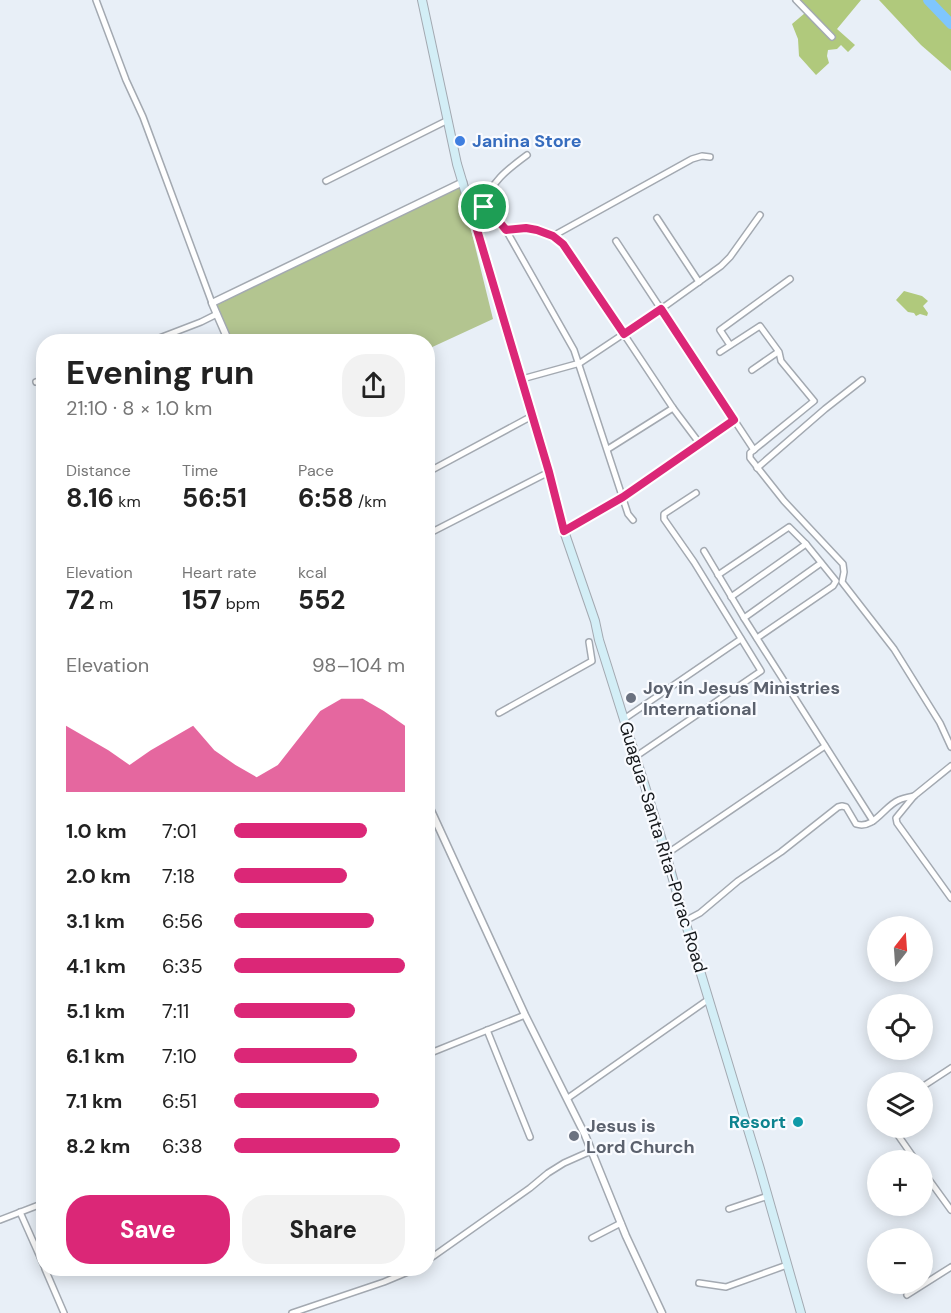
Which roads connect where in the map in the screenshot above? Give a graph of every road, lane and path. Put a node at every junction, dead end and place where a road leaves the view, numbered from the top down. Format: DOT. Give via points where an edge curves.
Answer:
graph roads {
  1 [pos="96,0"];
  2 [pos="422,0"];
  3 [pos="796,0"];
  4 [pos="832,37"];
  5 [pos="448,120"];
  6 [pos="526,155"];
  7 [pos="710,158"];
  8 [pos="326,181"];
  9 [pos="463,182"];
  10 [pos="470,206"];
  11 [pos="484,207"];
  12 [pos="760,214"];
  13 [pos="657,218"];
  14 [pos="506,230"];
  15 [pos="553,236"];
  16 [pos="616,241"];
  17 [pos="790,279"];
  18 [pos="699,282"];
  19 [pos="212,303"];
  20 [pos="661,309"];
  21 [pos="217,314"];
  22 [pos="170,334"];
  23 [pos="226,334"];
  24 [pos="624,334"];
  25 [pos="730,345"];
  26 [pos="720,352"];
  27 [pos="779,352"];
  28 [pos="580,363"];
  29 [pos="752,370"];
  30 [pos="522,379"];
  31 [pos="862,380"];
  32 [pos="673,408"];
  33 [pos="532,416"];
  34 [pos="734,420"];
  35 [pos="700,444"];
  36 [pos="608,449"];
  37 [pos="754,450"];
  38 [pos="435,468"];
  39 [pos="757,468"];
  40 [pos="549,472"];
  41 [pos="696,493"];
  42 [pos="623,497"];
  43 [pos="633,520"];
  44 [pos="435,530"];
  45 [pos="564,531"];
  46 [pos="806,544"];
  47 [pos="704,550"];
  48 [pos="821,563"];
  49 [pos="718,575"];
  50 [pos="731,597"];
  51 [pos="744,618"];
  52 [pos="756,638"];
  53 [pos="741,639"];
  54 [pos="589,642"];
  55 [pos="499,713"];
  56 [pos="624,719"];
  57 [pos="825,746"];
  58 [pos="951,747"];
  59 [pos="635,757"];
  60 [pos="951,766"];
  61 [pos="914,796"];
  62 [pos="890,806"];
  63 [pos="900,813"];
  64 [pos="435,819"];
  65 [pos="873,821"];
  66 [pos="666,855"];
  67 [pos="951,898"];
  68 [pos="685,921"];
  69 [pos="709,999"];
  70 [pos="525,1016"];
  71 [pos="487,1030"];
  72 [pos="435,1051"];
  73 [pos="951,1068"];
  74 [pos="933,1080"];
  75 [pos="568,1098"];
  76 [pos="530,1137"];
  77 [pos="591,1151"];
  78 [pos="933,1185"];
  79 [pos="768,1196"];
  80 [pos="36,1206"];
  81 [pos="729,1209"];
  82 [pos="951,1210"];
  83 [pos="20,1212"];
  84 [pos="0,1220"];
  85 [pos="621,1224"];
  86 [pos="592,1239"];
  87 [pos="36,1249"];
  88 [pos="435,1255"];
  89 [pos="787,1265"];
  90 [pos="951,1267"];
  91 [pos="48,1276"];
  92 [pos="397,1276"];
  93 [pos="933,1278"];
  94 [pos="699,1283"];
  95 [pos="64,1313"];
  96 [pos="292,1313"];
  97 [pos="661,1313"];
  98 [pos="801,1313"];
  1 -- 19 [label="street"];
  2 -- 5 [label="main road, Guagua-Santa Rita-Porac Road"];
  3 -- 4 [label="street"];
  5 -- 8 [label="street"];
  5 -- 9 [label="main road, Guagua-Santa Rita-Porac Road"];
  6 -- 11 [label="street" via="487,193"];
  7 -- 15 [label="street" via="692,159"];
  9 -- 10 [label="main road, Guagua-Santa Rita-Porac Road"];
  9 -- 19 [label="street"];
  10 -- 11 [label="street"];
  10 -- 30 [label="main road, Guagua-Santa Rita-Porac Road"];
  11 -- 14 [label="street"];
  12 -- 18 [label="street" via="730,257"];
  13 -- 18 [label="street"];
  14 -- 15 [label="street" via="532,229"];
  14 -- 28 [label="street"];
  15 -- 24 [label="street" via="571,253"];
  16 -- 20 [label="street"];
  17 -- 25 [label="street" via="720,330"];
  18 -- 20 [label="street"];
  19 -- 21 [label="street"];
  20 -- 24 [label="street"];
  20 -- 34 [label="street"];
  21 -- 22 [label="street"];
  21 -- 23 [label="street"];
  24 -- 28 [label="street"];
  24 -- 32 [label="street"];
  25 -- 26 [label="street"];
  25 -- 27 [label="street" via="760,326"];
  27 -- 29 [label="street"];
  27 -- 37 [label="street" via="781,362 814,401"];
  28 -- 30 [label="street"];
  28 -- 36 [label="street"];
  30 -- 33 [label="main road, Guagua-Santa Rita-Porac Road"];
  31 -- 39 [label="street"];
  32 -- 35 [label="street"];
  32 -- 36 [label="street"];
  33 -- 38 [label="street"];
  33 -- 40 [label="main road, Guagua-Santa Rita-Porac Road"];
  34 -- 35 [label="street"];
  34 -- 37 [label="street"];
  35 -- 42 [label="street"];
  36 -- 42 [label="street"];
  37 -- 39 [label="street" via="749,455"];
  39 -- 58 [label="street" via="843,564 842,582 894,649"];
  40 -- 44 [label="street"];
  40 -- 45 [label="main road, Guagua-Santa Rita-Porac Road"];
  41 -- 53 [label="street" via="664,514 664,519"];
  42 -- 43 [label="street"];
  42 -- 45 [label="street"];
  45 -- 56 [label="main road, Guagua-Santa Rita-Porac Road"];
  46 -- 48 [label="street"];
  46 -- 49 [label="street" via="786,527"];
  46 -- 50 [label="street"];
  47 -- 49 [label="street"];
  48 -- 51 [label="street"];
  48 -- 52 [label="street" via="836,584"];
  49 -- 50 [label="street"];
  50 -- 51 [label="street"];
  51 -- 52 [label="street"];
  52 -- 57 [label="street"];
  53 -- 56 [label="street"];
  53 -- 59 [label="street" via="761,671"];
  54 -- 55 [label="street" via="592,662"];
  56 -- 59 [label="main road, Guagua-Santa Rita-Porac Road"];
  57 -- 65 [label="street"];
  57 -- 66 [label="street"];
  59 -- 66 [label="main road, Guagua-Santa Rita-Porac Road"];
  60 -- 61 [label="street"];
  61 -- 62 [label="street"];
  61 -- 63 [label="street"];
  62 -- 63 [label="street"];
  62 -- 65 [label="street"];
  63 -- 67 [label="street" via="897,823"];
  64 -- 70 [label="street"];
  65 -- 68 [label="street" via="856,824 842,806"];
  66 -- 68 [label="main road, Guagua-Santa Rita-Porac Road"];
  68 -- 69 [label="main road, Guagua-Santa Rita-Porac Road"];
  69 -- 75 [label="street"];
  69 -- 79 [label="main road, Guagua-Santa Rita-Porac Road"];
  70 -- 71 [label="street"];
  70 -- 75 [label="street"];
  71 -- 72 [label="street"];
  71 -- 76 [label="street"];
  73 -- 74 [label="street"];
  75 -- 77 [label="street"];
  77 -- 85 [label="street"];
  77 -- 88 [label="street" via="548,1173"];
  78 -- 82 [label="street"];
  79 -- 81 [label="street"];
  79 -- 89 [label="main road, Guagua-Santa Rita-Porac Road"];
  80 -- 83 [label="street"];
  83 -- 84 [label="street"];
  83 -- 87 [label="street"];
  85 -- 86 [label="street"];
  85 -- 97 [label="street"];
  89 -- 94 [label="street" via="726,1287"];
  89 -- 98 [label="main road, Guagua-Santa Rita-Porac Road"];
  90 -- 93 [label="street"];
  91 -- 95 [label="street"];
  92 -- 96 [label="street"];
}
